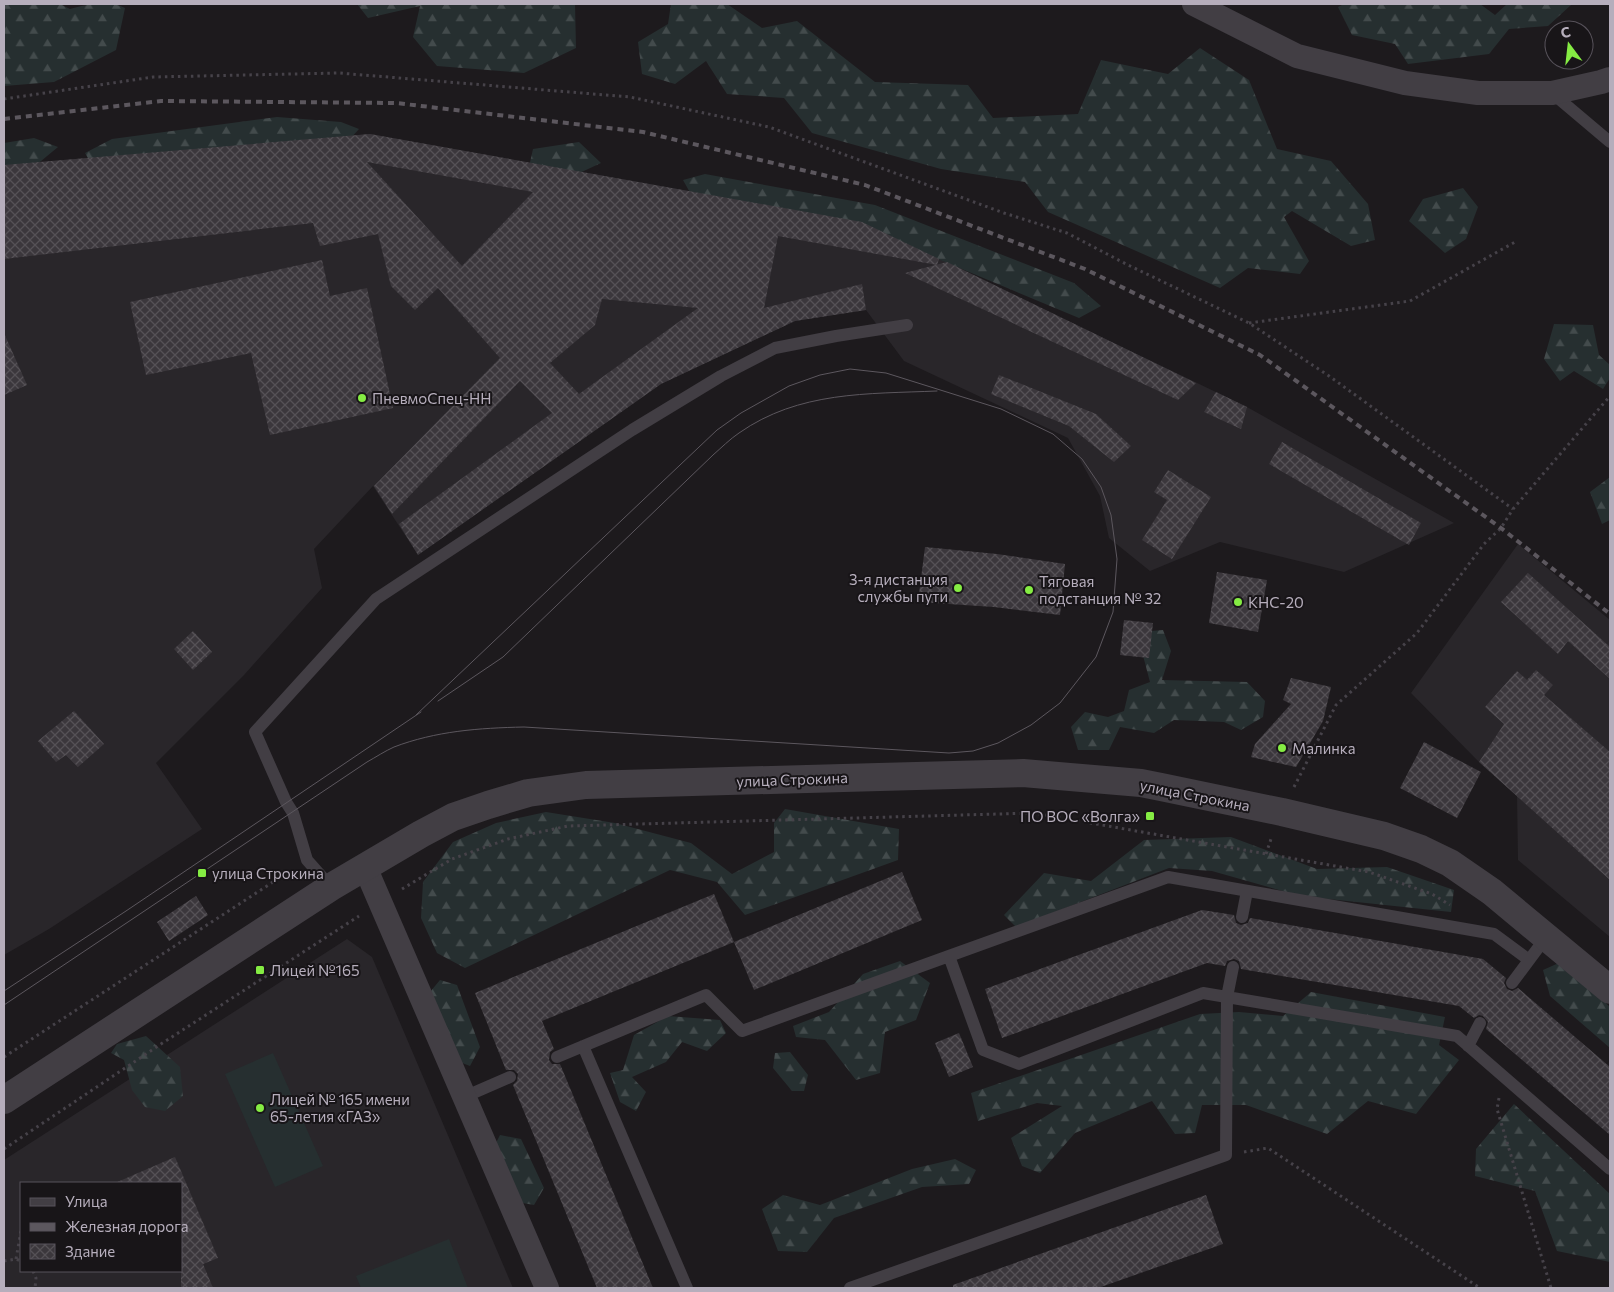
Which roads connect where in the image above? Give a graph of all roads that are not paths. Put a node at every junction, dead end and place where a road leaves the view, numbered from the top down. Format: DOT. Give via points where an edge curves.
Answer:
graph roads {
  1 [pos="1194,4"];
  2 [pos="1610,78"];
  3 [pos="1552,93"];
  4 [pos="1610,142"];
  5 [pos="907,325"];
  6 [pos="365,867"];
  7 [pos="331,886"];
  8 [pos="1247,891"];
  9 [pos="1242,916"];
  10 [pos="1547,936"];
  11 [pos="949,956"];
  12 [pos="1528,960"];
  13 [pos="1233,968"];
  14 [pos="1512,982"];
  15 [pos="1610,990"];
  16 [pos="1227,998"];
  17 [pos="1480,1023"];
  18 [pos="583,1046"];
  19 [pos="1468,1046"];
  20 [pos="558,1057"];
  21 [pos="510,1077"];
  22 [pos="464,1097"];
  23 [pos="4,1100"];
  24 [pos="1610,1170"];
  25 [pos="547,1288"];
  26 [pos="687,1288"];
  27 [pos="850,1288"];
  1 -- 3 [label="street" via="1297,56 1405,83 1478,93"];
  2 -- 3 [label="street"];
  3 -- 4 [label="lane"];
  5 -- 7 [label="lane" via="775,348 721,376 632,430 376,598 255,732 293,812 307,860"];
  6 -- 7 [label="street, улица Строкина"];
  6 -- 10 [label="street, улица Строкина" via="453,817 528,793 586,785 1024,773 1141,783 1384,836 1450,863"];
  6 -- 22 [label="street"];
  7 -- 23 [label="street, улица Строкина"];
  8 -- 9 [label="lane"];
  8 -- 11 [label="lane" via="1168,877"];
  8 -- 12 [label="lane" via="1494,934"];
  10 -- 12 [label="lane"];
  10 -- 15 [label="street, улица Строкина"];
  11 -- 16 [label="lane" via="983,1050 1019,1064 1203,993"];
  11 -- 18 [label="lane" via="742,1031 706,995"];
  12 -- 14 [label="lane"];
  13 -- 16 [label="lane"];
  16 -- 19 [label="lane" via="1457,1036"];
  16 -- 27 [label="lane" via="1226,1155"];
  17 -- 19 [label="lane"];
  18 -- 20 [label="lane"];
  18 -- 26 [label="lane"];
  19 -- 24 [label="lane"];
  21 -- 22 [label="lane"];
  22 -- 25 [label="street"];
}
